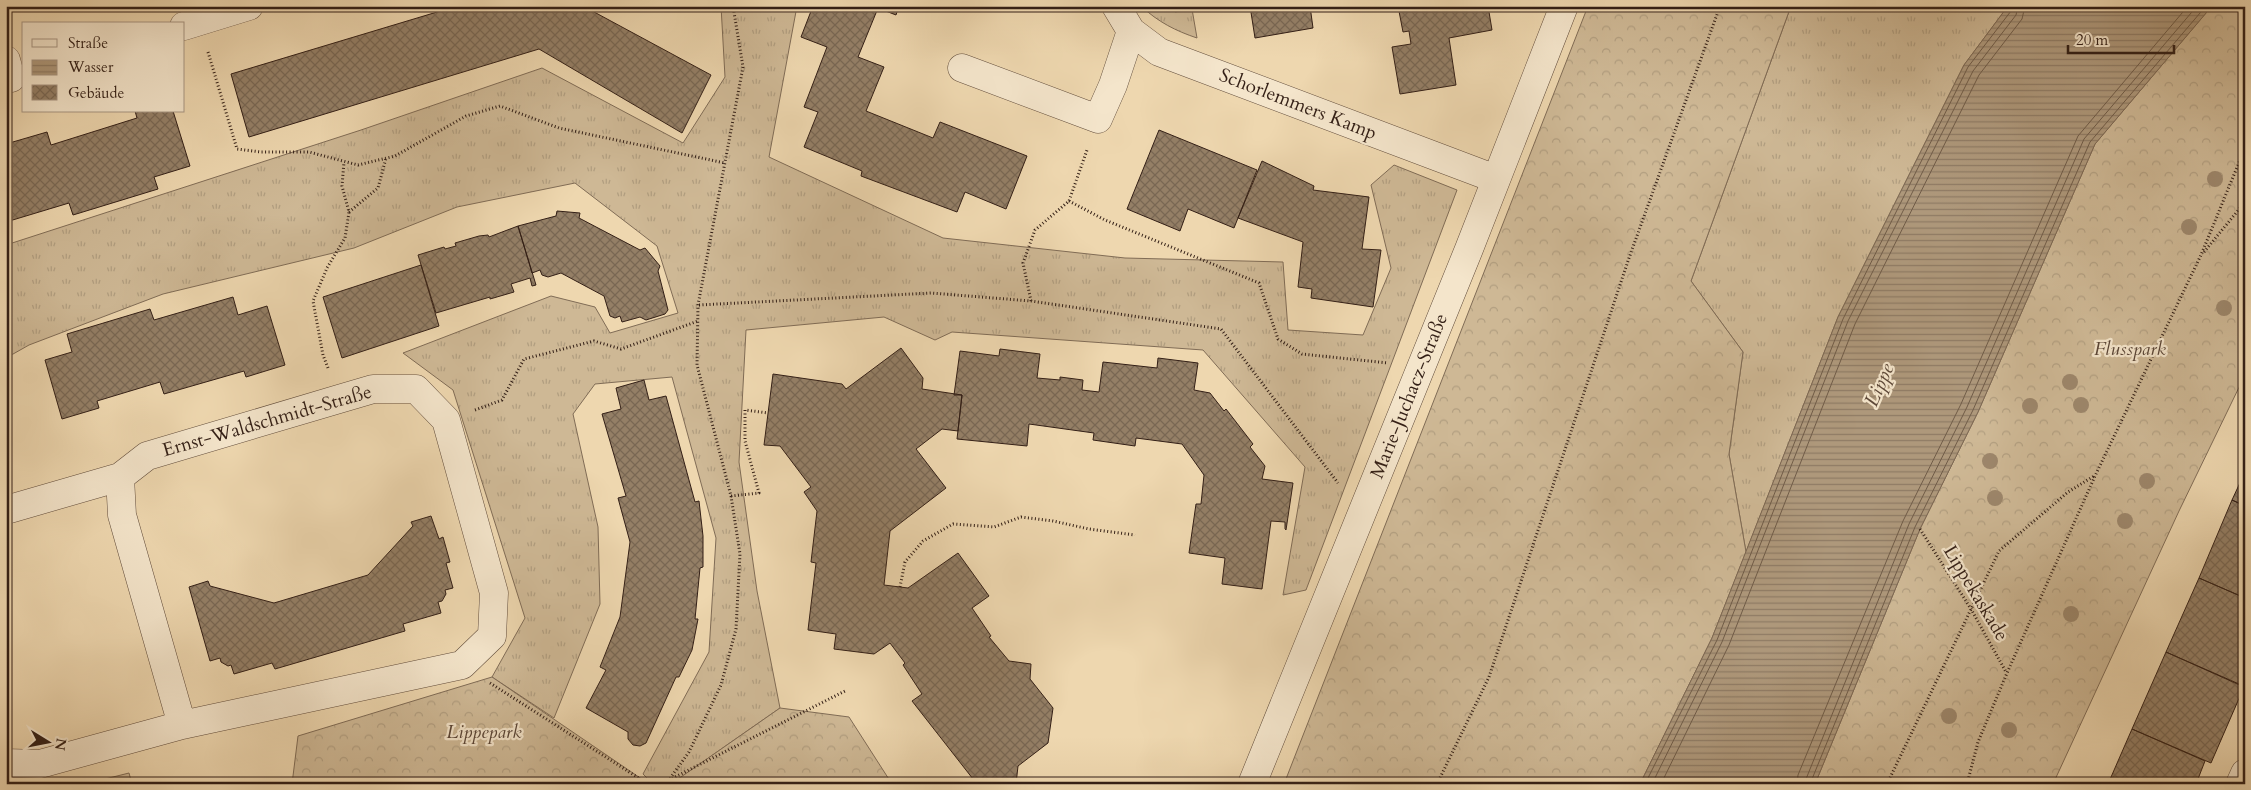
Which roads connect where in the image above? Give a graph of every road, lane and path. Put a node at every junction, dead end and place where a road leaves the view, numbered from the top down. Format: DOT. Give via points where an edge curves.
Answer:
graph roads {
  1 [pos="249,6"];
  2 [pos="733,6"];
  3 [pos="1116,6"];
  4 [pos="1564,6"];
  5 [pos="1720,6"];
  6 [pos="192,23"];
  7 [pos="1131,31"];
  8 [pos="962,68"];
  9 [pos="1098,119"];
  10 [pos="2245,148"];
  11 [pos="386,158"];
  12 [pos="344,162"];
  13 [pos="725,163"];
  14 [pos="1496,179"];
  15 [pos="1069,201"];
  16 [pos="2245,202"];
  17 [pos="349,212"];
  18 [pos="2201,255"];
  19 [pos="1031,301"];
  20 [pos="698,305"];
  21 [pos="698,321"];
  22 [pos="1421,366"];
  23 [pos="339,399"];
  24 [pos="768,413"];
  25 [pos="446,420"];
  26 [pos="2095,476"];
  27 [pos="120,477"];
  28 [pos="732,496"];
  29 [pos="6,510"];
  30 [pos="1361,514"];
  31 [pos="1920,529"];
  32 [pos="1135,535"];
  33 [pos="900,587"];
  34 [pos="1971,609"];
  35 [pos="462,665"];
  36 [pos="2007,673"];
  37 [pos="845,691"];
  38 [pos="182,725"];
  39 [pos="6,763"];
  40 [pos="2245,773"];
  41 [pos="669,780"];
  42 [pos="648,784"];
  43 [pos="666,784"];
  44 [pos="1252,784"];
  45 [pos="1437,784"];
  46 [pos="1888,784"];
  47 [pos="1967,784"];
  48 [pos="2240,784"];
  1 -- 6 [label="street"];
  2 -- 13 [label="path" via="743,67"];
  3 -- 7 [label="street, Schorlemmers Kamp"];
  4 -- 14 [label="street, Marie-Juchacz-Straße"];
  5 -- 45 [label="path" via="1629,258 1489,677"];
  6 -- 12 [label="path" via="236,149 309,152"];
  7 -- 9 [label="street"];
  7 -- 14 [label="street, Schorlemmers Kamp" via="1159,52"];
  8 -- 9 [label="street"];
  9 -- 15 [label="path"];
  10 -- 18 [label="path"];
  11 -- 12 [label="path" via="358,165"];
  11 -- 13 [label="path" via="466,116 500,106 559,128"];
  11 -- 17 [label="path" via="378,188"];
  12 -- 17 [label="path" via="342,186"];
  13 -- 20 [label="path"];
  14 -- 22 [label="street, Marie-Juchacz-Straße"];
  15 -- 19 [label="path" via="1035,230 1023,263"];
  15 -- 22 [label="path" via="1105,220 1259,283 1278,339 1302,354"];
  16 -- 18 [label="path"];
  17 -- 23 [label="path" via="345,238 313,301 323,354"];
  18 -- 26 [label="path"];
  19 -- 20 [label="path" via="931,293"];
  19 -- 30 [label="path" via="1221,329"];
  20 -- 21 [label="path"];
  21 -- 25 [label="path" via="621,349 594,341 524,359 502,400"];
  21 -- 28 [label="path" via="697,365"];
  22 -- 30 [label="street, Marie-Juchacz-Straße"];
  23 -- 25 [label="street, Ernst-Waldschmidt-Straße" via="373,389 416,389"];
  23 -- 27 [label="street, Ernst-Waldschmidt-Straße" via="147,456"];
  24 -- 28 [label="path" via="745,410 745,441 759,492"];
  25 -- 35 [label="street, Ernst-Waldschmidt-Straße" via="494,594 492,636"];
  26 -- 34 [label="path" via="2068,492 1999,551"];
  26 -- 36 [label="path"];
  27 -- 29 [label="street"];
  27 -- 38 [label="street" via="122,515"];
  28 -- 41 [label="path" via="740,554 736,629 721,685 689,752"];
  30 -- 44 [label="street, Marie-Juchacz-Straße"];
  31 -- 34 [label="path, Lippekaskade"];
  32 -- 33 [label="path" via="1021,517 994,526 953,524 923,541 905,562"];
  34 -- 36 [label="path, Lippekaskade"];
  34 -- 46 [label="path"];
  35 -- 38 [label="street"];
  35 -- 42 [label="path"];
  36 -- 47 [label="path" via="1978,742"];
  37 -- 41 [label="path"];
  38 -- 39 [label="street" via="40,764"];
  40 -- 48 [label="street"];
  41 -- 43 [label="path"];
}
